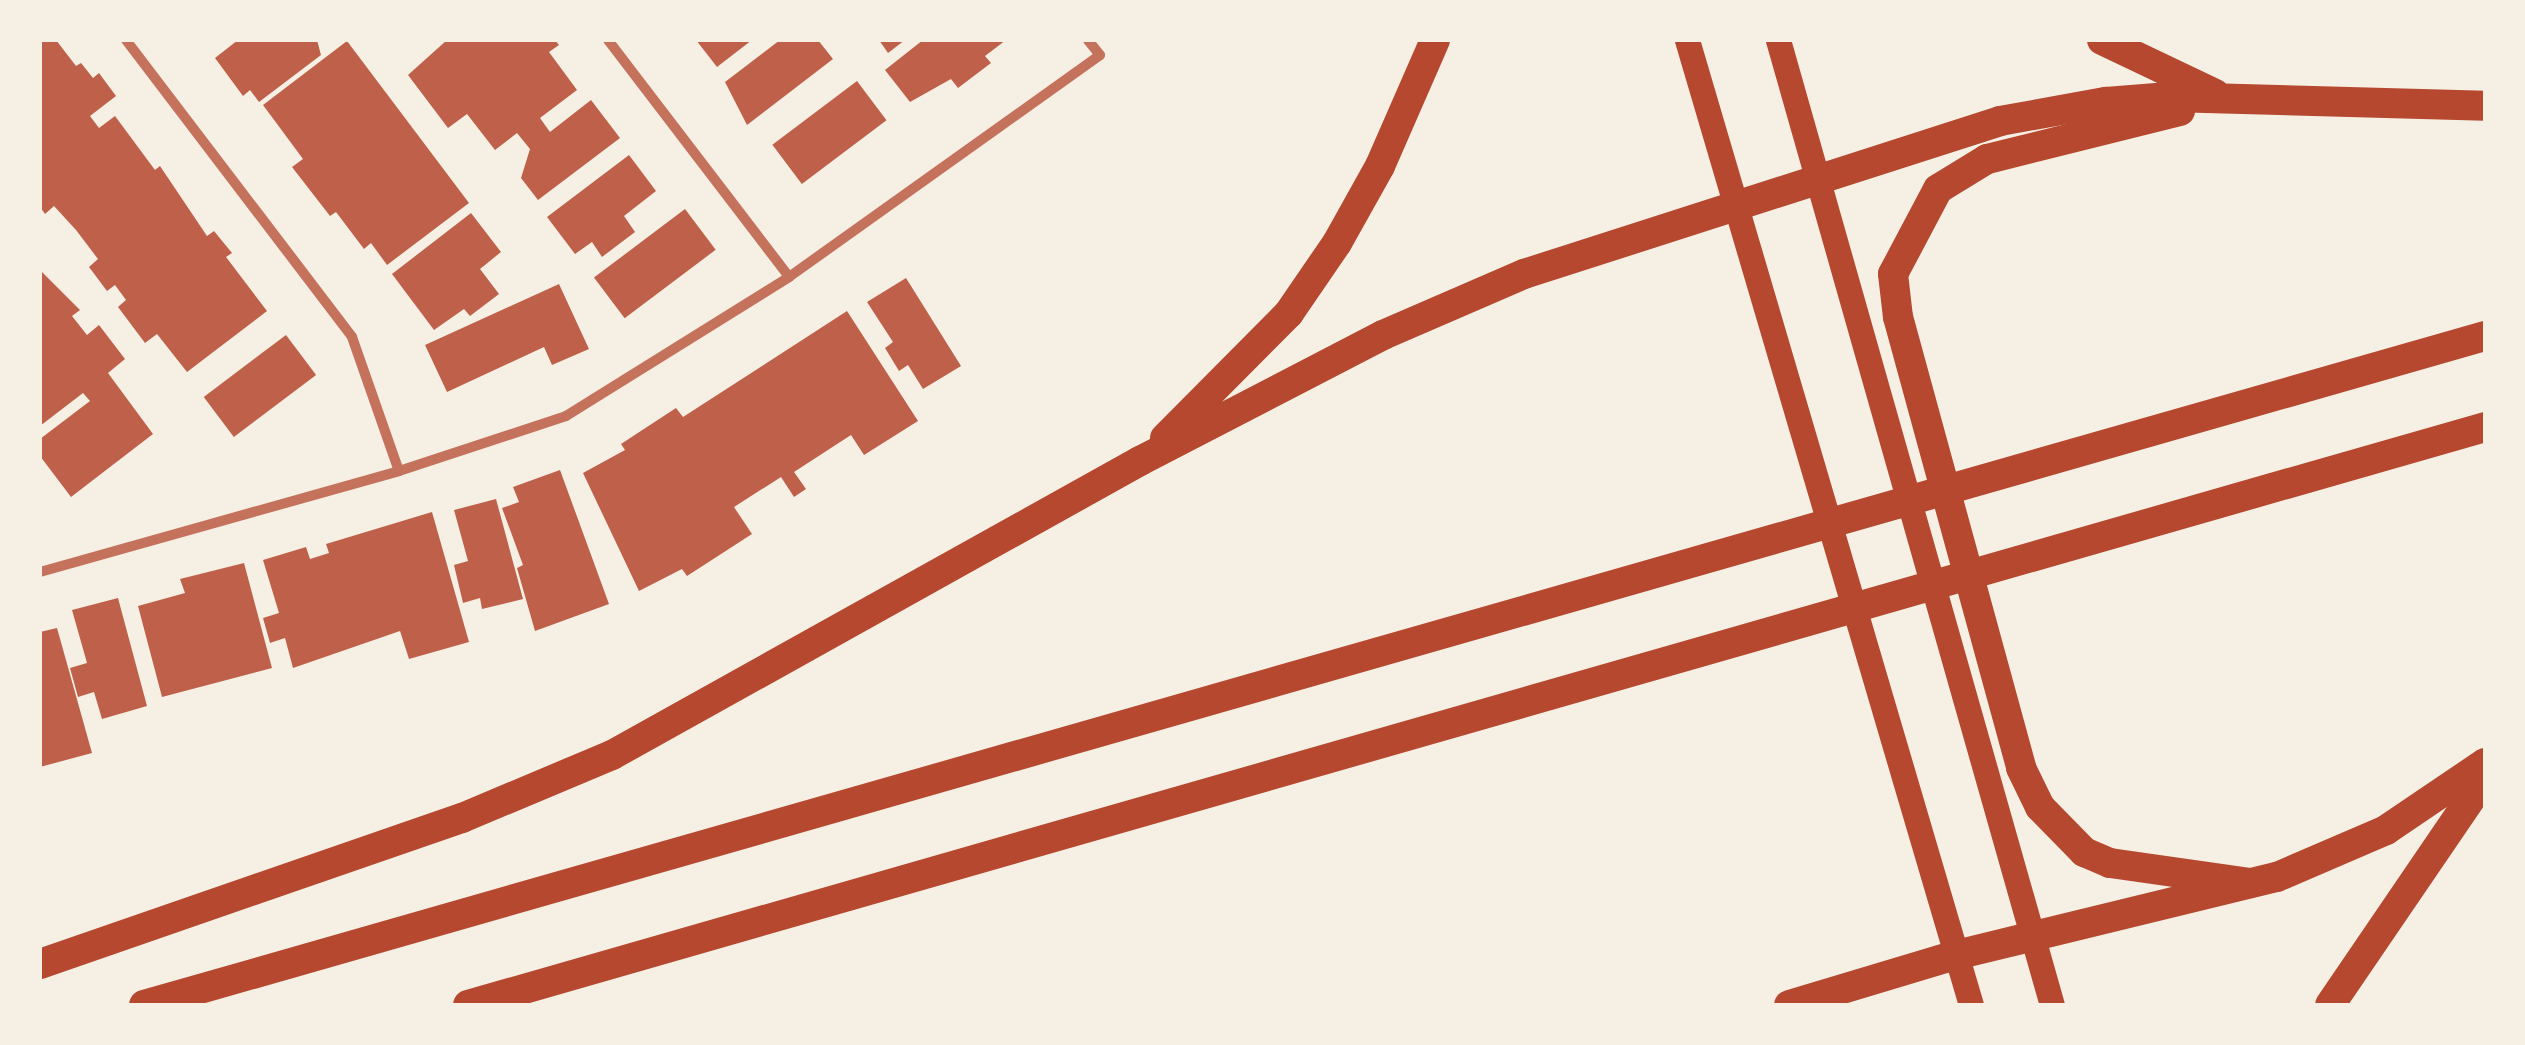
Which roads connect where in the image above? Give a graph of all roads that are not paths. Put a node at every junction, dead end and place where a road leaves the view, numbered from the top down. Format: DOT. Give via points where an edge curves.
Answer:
graph roads {
  1 [pos="126,40"];
  2 [pos="608,40"];
  3 [pos="1088,40"];
  4 [pos="1434,40"];
  5 [pos="1687,40"];
  6 [pos="1778,40"];
  7 [pos="2102,40"];
  8 [pos="2227,100"];
  9 [pos="2485,106"];
  10 [pos="1820,176"];
  11 [pos="1733,202"];
  12 [pos="789,277"];
  13 [pos="2485,336"];
  14 [pos="2485,427"];
  15 [pos="1140,462"];
  16 [pos="399,471"];
  17 [pos="40,572"];
  18 [pos="2485,762"];
  19 [pos="2485,778"];
  20 [pos="2250,883"];
  21 [pos="2032,938"];
  22 [pos="1956,956"];
  23 [pos="40,964"];
  24 [pos="144,1005"];
  25 [pos="468,1005"];
  26 [pos="1789,1005"];
  27 [pos="1971,1005"];
  28 [pos="2052,1005"];
  29 [pos="2330,1005"];
  1 -- 16 [label="street" via="352,336"];
  2 -- 12 [label="street"];
  3 -- 12 [label="street" via="1100,56"];
  4 -- 15 [label="highway" via="1380,166 1288,313"];
  5 -- 11 [label="main road"];
  6 -- 10 [label="main road"];
  7 -- 8 [label="highway"];
  8 -- 9 [label="highway"];
  8 -- 10 [label="highway" via="2106,102 2000,121"];
  8 -- 20 [label="highway" via="1987,159 1938,189 1893,274 1898,317 2021,768 2040,807 2084,852 2134,870"];
  10 -- 11 [label="highway"];
  10 -- 21 [label="main road"];
  11 -- 15 [label="highway" via="1524,274 1383,335"];
  11 -- 22 [label="main road"];
  12 -- 16 [label="street" via="566,416"];
  13 -- 24 [label="highway"];
  14 -- 25 [label="highway"];
  15 -- 23 [label="highway" via="612,755 462,818"];
  16 -- 17 [label="street"];
  18 -- 20 [label="highway" via="2341,853"];
  19 -- 29 [label="highway"];
  20 -- 21 [label="highway"];
  21 -- 22 [label="highway"];
  21 -- 28 [label="main road"];
  22 -- 26 [label="highway"];
  22 -- 27 [label="main road"];
}
